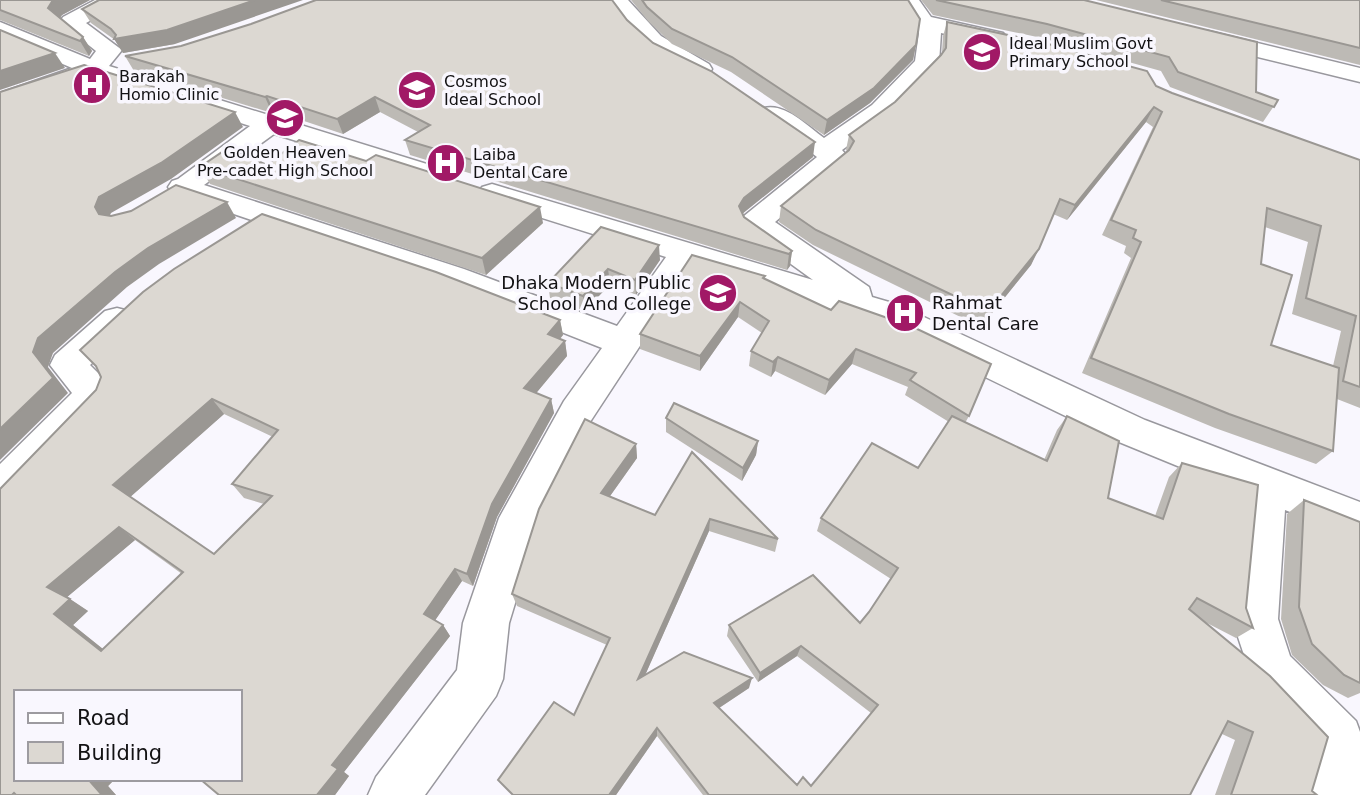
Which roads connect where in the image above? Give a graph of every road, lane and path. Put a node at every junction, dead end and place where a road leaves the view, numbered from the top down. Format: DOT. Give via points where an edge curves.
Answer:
graph roads {
  1 [pos="111,0"];
  2 [pos="617,0"];
  3 [pos="905,0"];
  4 [pos="922,22"];
  5 [pos="0,29"];
  6 [pos="1187,33"];
  7 [pos="1015,42"];
  8 [pos="143,60"];
  9 [pos="94,69"];
  10 [pos="1360,75"];
  11 [pos="721,79"];
  12 [pos="752,100"];
  13 [pos="0,101"];
  14 [pos="271,123"];
  15 [pos="825,150"];
  16 [pos="267,215"];
  17 [pos="231,237"];
  18 [pos="684,254"];
  19 [pos="141,297"];
  20 [pos="884,313"];
  21 [pos="623,342"];
  22 [pos="1267,485"];
  23 [pos="0,491"];
  24 [pos="1360,521"];
  25 [pos="394,795"];
  26 [pos="1336,795"];
  1 -- 9 [label="street" via="72,22 110,50"];
  2 -- 11 [label="street" via="663,51"];
  3 -- 4 [label="street"];
  4 -- 7 [label="street"];
  4 -- 15 [label="street" via="930,33 927,62 881,110"];
  5 -- 9 [label="street"];
  6 -- 10 [label="street"];
  8 -- 9 [label="street"];
  9 -- 13 [label="street"];
  9 -- 14 [label="street"];
  12 -- 15 [label="street"];
  14 -- 16 [label="street" via="171,194"];
  14 -- 18 [label="street"];
  15 -- 20 [label="street" via="834,156 755,223"];
  16 -- 17 [label="street"];
  16 -- 21 [label="street" via="453,277"];
  18 -- 20 [label="street"];
  18 -- 21 [label="street"];
  19 -- 23 [label="street" via="68,365 94,393"];
  20 -- 22 [label="street" via="1132,431"];
  21 -- 25 [label="street" via="577,412 520,518 485,623 479,679"];
  22 -- 24 [label="street"];
  22 -- 26 [label="street" via="1255,619 1272,671 1338,739"];
}
